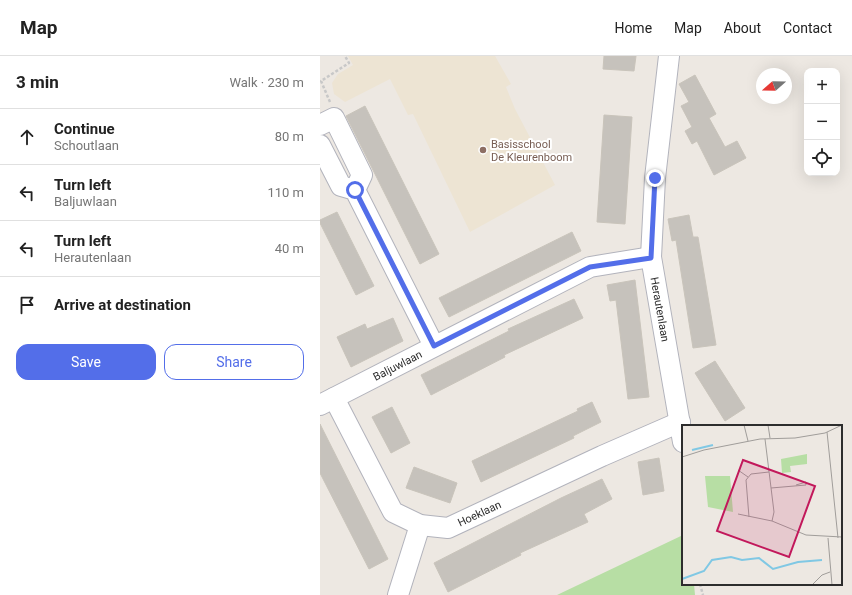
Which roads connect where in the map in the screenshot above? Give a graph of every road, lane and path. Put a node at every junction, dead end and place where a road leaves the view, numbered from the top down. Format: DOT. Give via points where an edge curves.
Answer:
graph roads {
  1 [pos="345,56"];
  2 [pos="668,56"];
  3 [pos="327,122"];
  4 [pos="320,145"];
  5 [pos="355,190"];
  6 [pos="651,258"];
  7 [pos="434,346"];
  8 [pos="327,402"];
  9 [pos="680,422"];
  10 [pos="682,435"];
  11 [pos="420,525"];
  12 [pos="700,585"];
  13 [pos="398,595"];
  14 [pos="702,595"];
  1 -- 3 [label="path" via="349,63 320,81 329,97"];
  2 -- 6 [label="street, Herautenlaan" via="655,178"];
  3 -- 5 [label="street" via="362,175"];
  4 -- 5 [label="street" via="341,186"];
  5 -- 7 [label="street"];
  6 -- 7 [label="street, Baljuwlaan" via="590,267"];
  6 -- 9 [label="street, Herautenlaan"];
  7 -- 8 [label="street, Baljuwlaan"];
  8 -- 11 [label="street, Hoeklaan" via="393,512"];
  9 -- 10 [label="street, Herautenlaan"];
  9 -- 11 [label="street, Hoeklaan" via="448,528"];
  11 -- 13 [label="street"];
  12 -- 14 [label="path"];
}
